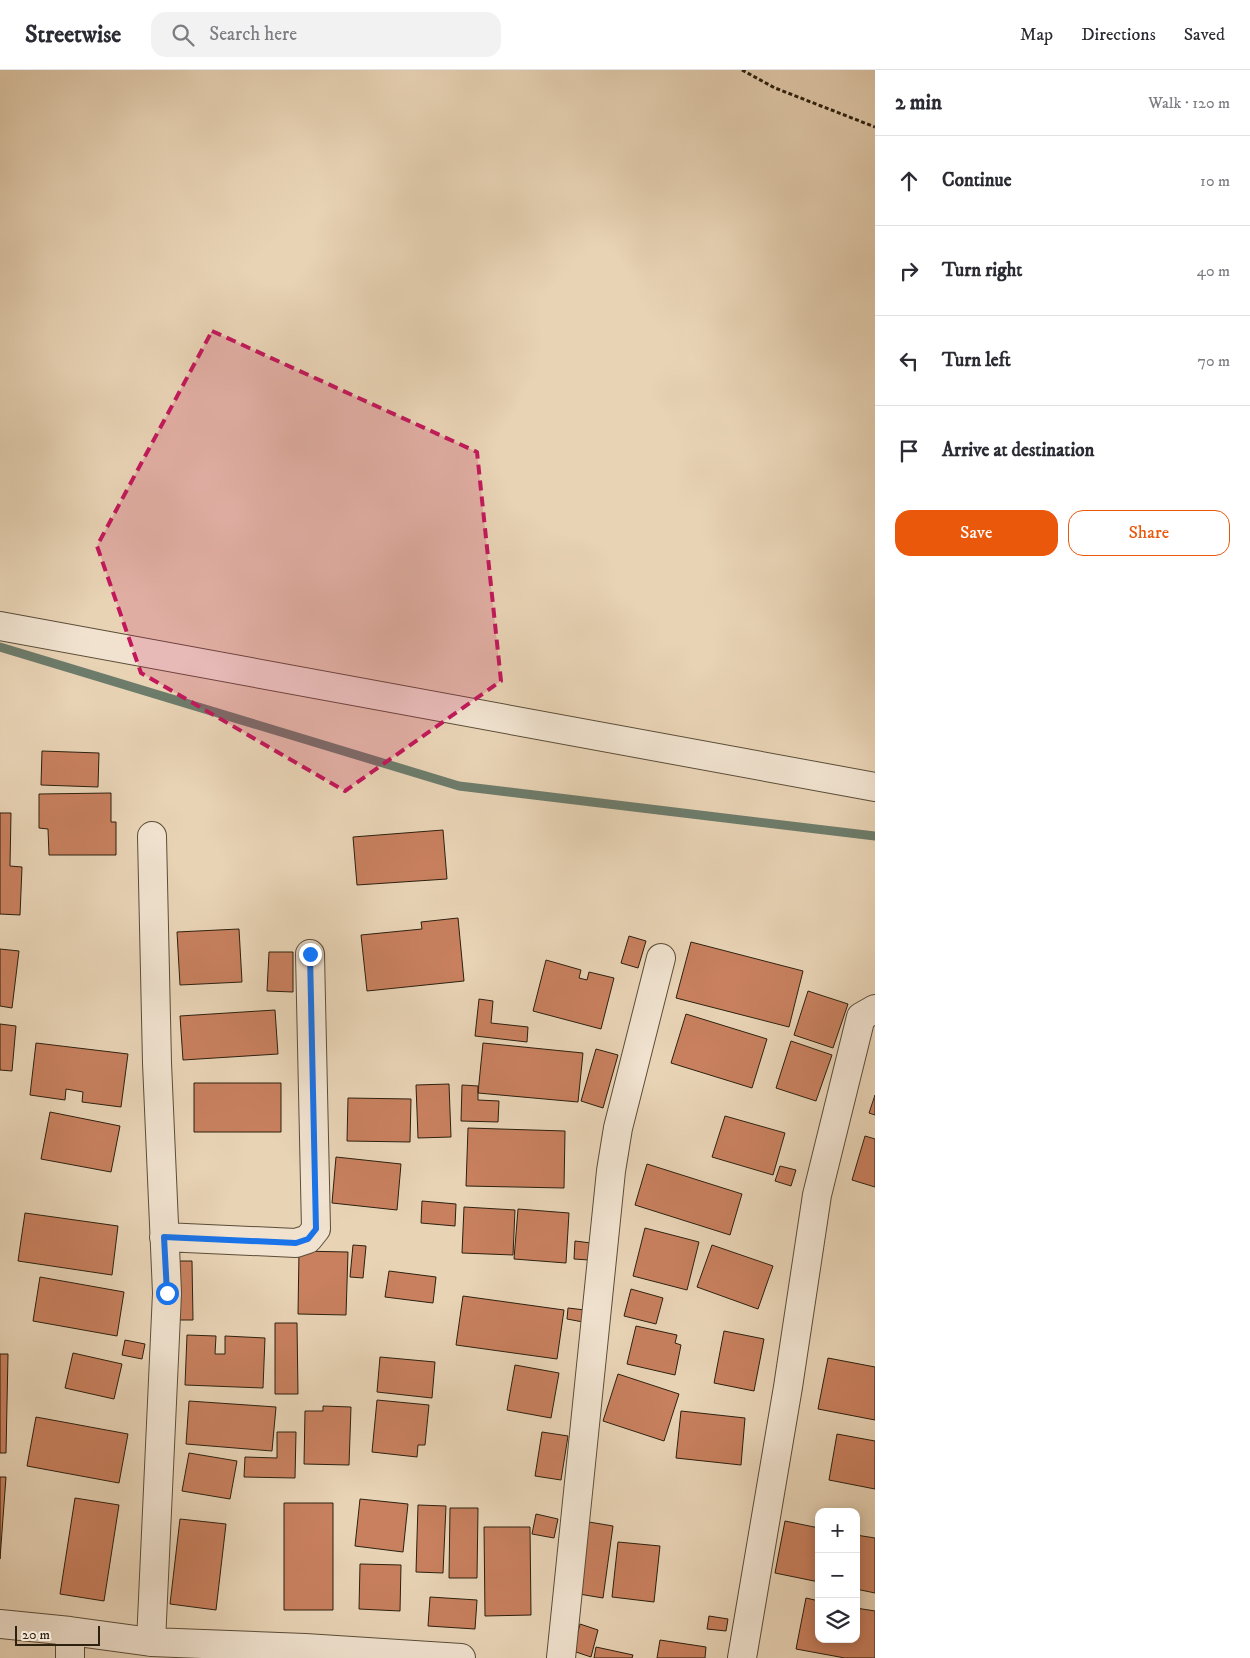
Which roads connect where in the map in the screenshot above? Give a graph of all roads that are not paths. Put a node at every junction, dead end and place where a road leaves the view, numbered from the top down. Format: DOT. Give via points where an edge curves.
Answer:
graph roads {
  1 [pos="0,626"];
  2 [pos="875,787"];
  3 [pos="152,836"];
  4 [pos="310,954"];
  5 [pos="661,958"];
  6 [pos="875,1009"];
  7 [pos="164,1237"];
  8 [pos="0,1624"];
  9 [pos="70,1630"];
  10 [pos="151,1642"];
  11 [pos="70,1658"];
  12 [pos="462,1658"];
  13 [pos="561,1658"];
  14 [pos="742,1658"];
  1 -- 2 [label="street"];
  3 -- 7 [label="street"];
  4 -- 7 [label="street" via="316,1229 308,1239 296,1243"];
  5 -- 13 [label="street" via="618,1128 611,1171"];
  6 -- 14 [label="street" via="860,1017 817,1195"];
  7 -- 10 [label="street" via="167,1293"];
  8 -- 9 [label="street"];
  9 -- 10 [label="street"];
  9 -- 11 [label="street"];
  10 -- 12 [label="street"];
}
